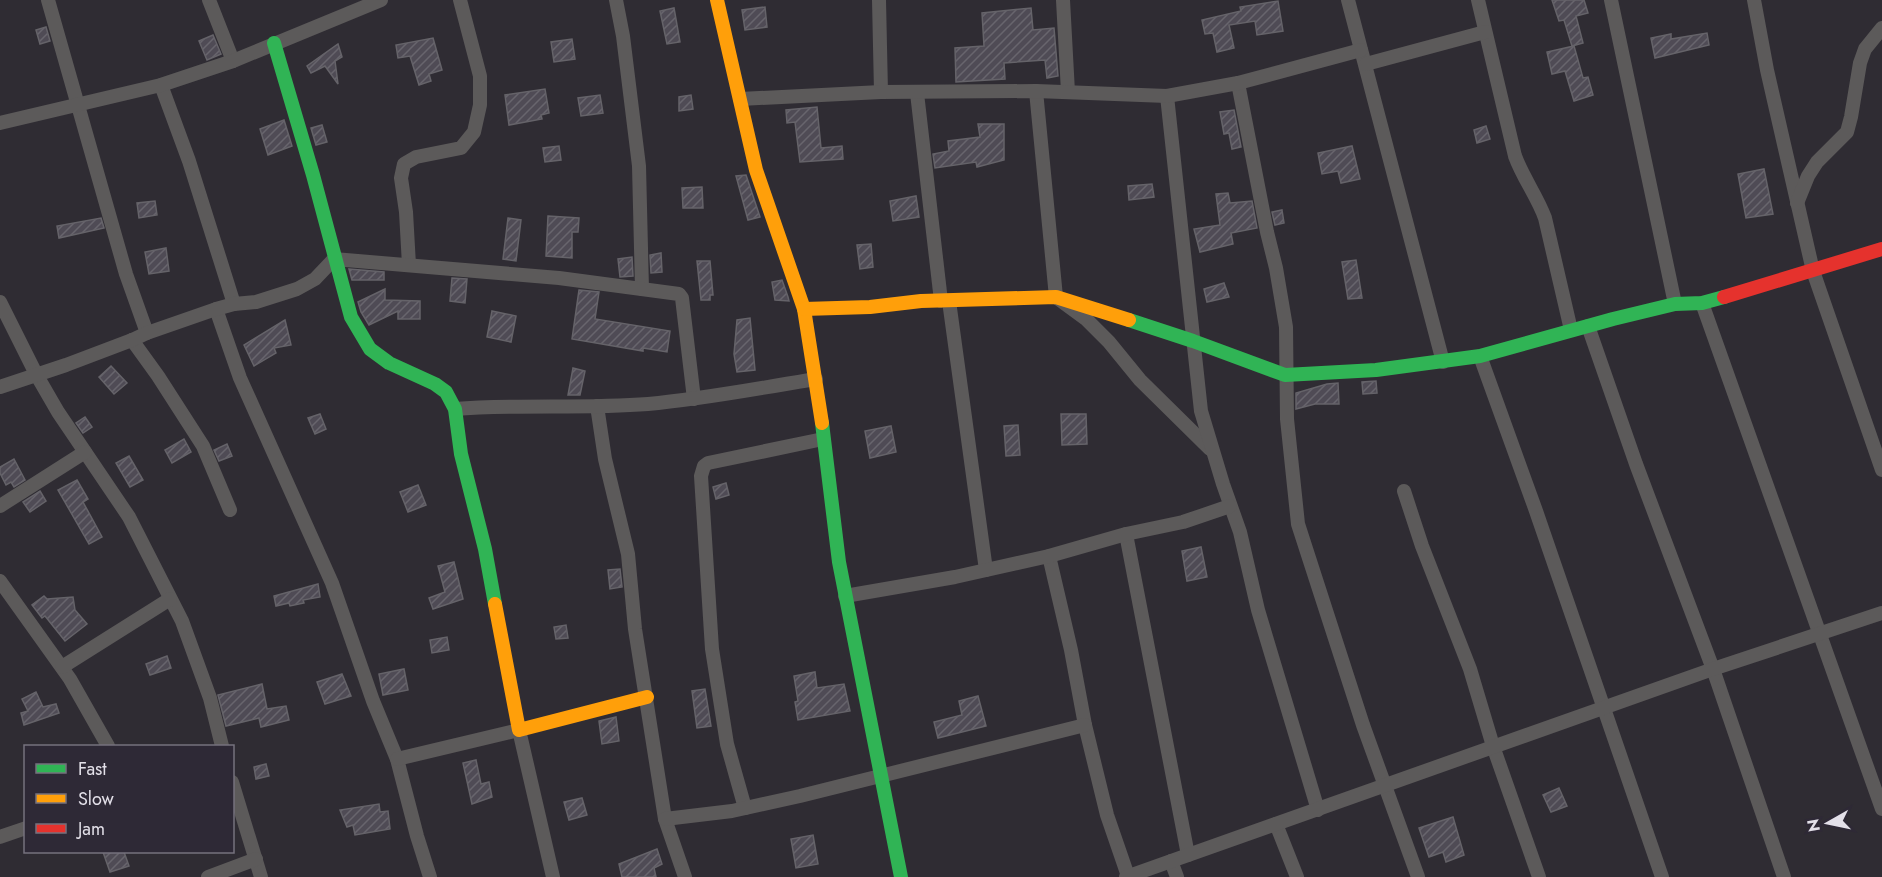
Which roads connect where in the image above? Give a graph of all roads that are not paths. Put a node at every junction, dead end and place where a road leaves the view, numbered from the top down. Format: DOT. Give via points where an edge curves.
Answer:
graph roads {
  1 [pos="48,0"];
  2 [pos="209,0"];
  3 [pos="381,0"];
  4 [pos="460,0"];
  5 [pos="616,0"];
  6 [pos="717,0"];
  7 [pos="879,0"];
  8 [pos="1063,0"];
  9 [pos="1348,0"];
  10 [pos="1478,0"];
  11 [pos="1611,0"];
  12 [pos="1754,0"];
  13 [pos="352,5"];
  14 [pos="1882,28"];
  15 [pos="1485,32"];
  16 [pos="274,43"];
  17 [pos="1361,50"];
  18 [pos="233,61"];
  19 [pos="1366,64"];
  20 [pos="1238,83"];
  21 [pos="161,85"];
  22 [pos="1036,91"];
  23 [pos="881,92"];
  24 [pos="1068,92"];
  25 [pos="918,93"];
  26 [pos="1167,96"];
  27 [pos="740,99"];
  28 [pos="79,105"];
  29 [pos="0,123"];
  30 [pos="1797,203"];
  31 [pos="1882,249"];
  32 [pos="334,259"];
  33 [pos="409,266"];
  34 [pos="1813,271"];
  35 [pos="642,289"];
  36 [pos="1056,297"];
  37 [pos="945,301"];
  38 [pos="0,302"];
  39 [pos="1702,303"];
  40 [pos="234,304"];
  41 [pos="1675,304"];
  42 [pos="216,309"];
  43 [pos="804,309"];
  44 [pos="1588,326"];
  45 [pos="1571,330"];
  46 [pos="147,333"];
  47 [pos="132,340"];
  48 [pos="1193,341"];
  49 [pos="1480,356"];
  50 [pos="1443,362"];
  51 [pos="36,374"];
  52 [pos="1285,375"];
  53 [pos="816,379"];
  54 [pos="0,387"];
  55 [pos="694,399"];
  56 [pos="597,406"];
  57 [pos="455,409"];
  58 [pos="822,439"];
  59 [pos="85,452"];
  60 [pos="1212,452"];
  61 [pos="1882,470"];
  62 [pos="1404,490"];
  63 [pos="0,506"];
  64 [pos="1230,506"];
  65 [pos="230,510"];
  66 [pos="1126,534"];
  67 [pos="1049,556"];
  68 [pos="986,570"];
  69 [pos="0,580"];
  70 [pos="845,596"];
  71 [pos="170,599"];
  72 [pos="1882,613"];
  73 [pos="1820,634"];
  74 [pos="62,667"];
  75 [pos="1713,669"];
  76 [pos="647,697"];
  77 [pos="1603,708"];
  78 [pos="1085,725"];
  79 [pos="519,730"];
  80 [pos="107,745"];
  81 [pos="222,745"];
  82 [pos="1493,746"];
  83 [pos="397,759"];
  84 [pos="880,776"];
  85 [pos="1384,786"];
  86 [pos="234,788"];
  87 [pos="745,808"];
  88 [pos="1882,809"];
  89 [pos="1318,810"];
  90 [pos="665,819"];
  91 [pos="1276,824"];
  92 [pos="24,829"];
  93 [pos="0,837"];
  94 [pos="1188,855"];
  95 [pos="256,859"];
  96 [pos="1171,861"];
  97 [pos="208,877"];
  98 [pos="261,877"];
  99 [pos="430,877"];
  100 [pos="553,877"];
  101 [pos="685,877"];
  102 [pos="901,877"];
  103 [pos="1127,877"];
  104 [pos="1176,877"];
  105 [pos="1297,877"];
  106 [pos="1418,877"];
  107 [pos="1539,877"];
  108 [pos="1662,877"];
  109 [pos="1784,877"];
  1 -- 28 [label="street"];
  2 -- 18 [label="street"];
  3 -- 13 [label="street"];
  4 -- 33 [label="street" via="480,76 480,105 474,132 461,148 416,157 404,164 401,178"];
  5 -- 35 [label="street" via="639,166"];
  6 -- 27 [label="street"];
  7 -- 23 [label="street"];
  8 -- 24 [label="street"];
  9 -- 17 [label="street"];
  10 -- 15 [label="street"];
  11 -- 41 [label="street"];
  12 -- 30 [label="street"];
  13 -- 16 [label="street"];
  14 -- 30 [label="street" via="1865,49 1860,63 1846,132 1817,162"];
  15 -- 19 [label="street"];
  15 -- 45 [label="street" via="1515,156 1545,218"];
  16 -- 18 [label="street"];
  16 -- 32 [label="street"];
  17 -- 19 [label="street"];
  17 -- 20 [label="street"];
  18 -- 21 [label="street"];
  19 -- 50 [label="street"];
  20 -- 26 [label="street"];
  20 -- 52 [label="street" via="1286,327"];
  21 -- 28 [label="street"];
  21 -- 40 [label="street"];
  22 -- 24 [label="street"];
  22 -- 25 [label="street"];
  22 -- 36 [label="street"];
  23 -- 25 [label="street"];
  23 -- 27 [label="street"];
  24 -- 26 [label="street"];
  25 -- 37 [label="street"];
  26 -- 48 [label="street"];
  27 -- 43 [label="street" via="756,170"];
  28 -- 29 [label="street"];
  28 -- 46 [label="street" via="126,274"];
  30 -- 34 [label="street"];
  31 -- 34 [label="street"];
  32 -- 33 [label="street"];
  32 -- 40 [label="street" via="315,279 297,289 256,302"];
  32 -- 57 [label="street" via="351,317 370,349 389,363 435,384 446,392"];
  33 -- 35 [label="street"];
  34 -- 39 [label="street"];
  34 -- 61 [label="street"];
  35 -- 55 [label="street" via="679,294 682,298"];
  36 -- 37 [label="street"];
  36 -- 48 [label="street"];
  36 -- 60 [label="street" via="1086,319"];
  37 -- 43 [label="street"];
  37 -- 68 [label="street"];
  38 -- 51 [label="street"];
  39 -- 41 [label="street"];
  39 -- 73 [label="street"];
  40 -- 42 [label="street"];
  41 -- 44 [label="street"];
  42 -- 46 [label="street"];
  42 -- 83 [label="street" via="240,378 332,583"];
  43 -- 53 [label="street"];
  44 -- 45 [label="street"];
  44 -- 75 [label="street"];
  45 -- 49 [label="street"];
  46 -- 47 [label="street"];
  47 -- 51 [label="street"];
  47 -- 65 [label="street" via="203,446"];
  48 -- 52 [label="street"];
  48 -- 60 [label="street" via="1201,411"];
  49 -- 50 [label="street"];
  49 -- 77 [label="street"];
  50 -- 52 [label="street"];
  51 -- 54 [label="street"];
  51 -- 59 [label="street"];
  52 -- 85 [label="street" via="1298,524"];
  53 -- 55 [label="street"];
  53 -- 58 [label="street"];
  55 -- 56 [label="street"];
  56 -- 57 [label="street"];
  56 -- 76 [label="street" via="605,459 628,554"];
  57 -- 79 [label="street"];
  58 -- 70 [label="street"];
  58 -- 87 [label="street" via="708,463 701,476 712,649 727,744"];
  59 -- 63 [label="street"];
  59 -- 71 [label="street" via="129,518"];
  60 -- 64 [label="street"];
  62 -- 82 [label="street" via="1470,669"];
  64 -- 66 [label="street" via="1183,522"];
  64 -- 89 [label="street"];
  66 -- 67 [label="street"];
  66 -- 94 [label="street"];
  67 -- 68 [label="street"];
  67 -- 78 [label="street"];
  68 -- 70 [label="street"];
  69 -- 74 [label="street"];
  70 -- 84 [label="street"];
  71 -- 74 [label="street"];
  71 -- 81 [label="street" via="196,657"];
  72 -- 73 [label="street"];
  73 -- 75 [label="street"];
  73 -- 88 [label="street"];
  74 -- 80 [label="street"];
  75 -- 77 [label="street"];
  75 -- 109 [label="street"];
  76 -- 79 [label="street"];
  76 -- 90 [label="street"];
  77 -- 82 [label="street"];
  77 -- 108 [label="street"];
  78 -- 84 [label="street"];
  78 -- 103 [label="street"];
  79 -- 83 [label="street"];
  79 -- 100 [label="street"];
  82 -- 85 [label="street"];
  82 -- 107 [label="street"];
  83 -- 99 [label="street"];
  84 -- 87 [label="street"];
  84 -- 102 [label="street"];
  85 -- 89 [label="street"];
  85 -- 106 [label="street"];
  86 -- 95 [label="street"];
  87 -- 90 [label="street"];
  89 -- 91 [label="street"];
  90 -- 101 [label="street"];
  91 -- 94 [label="street"];
  91 -- 105 [label="street"];
  92 -- 93 [label="street"];
  94 -- 96 [label="street"];
  95 -- 97 [label="street"];
  95 -- 98 [label="street"];
  96 -- 103 [label="street"];
  96 -- 104 [label="street"];
}
